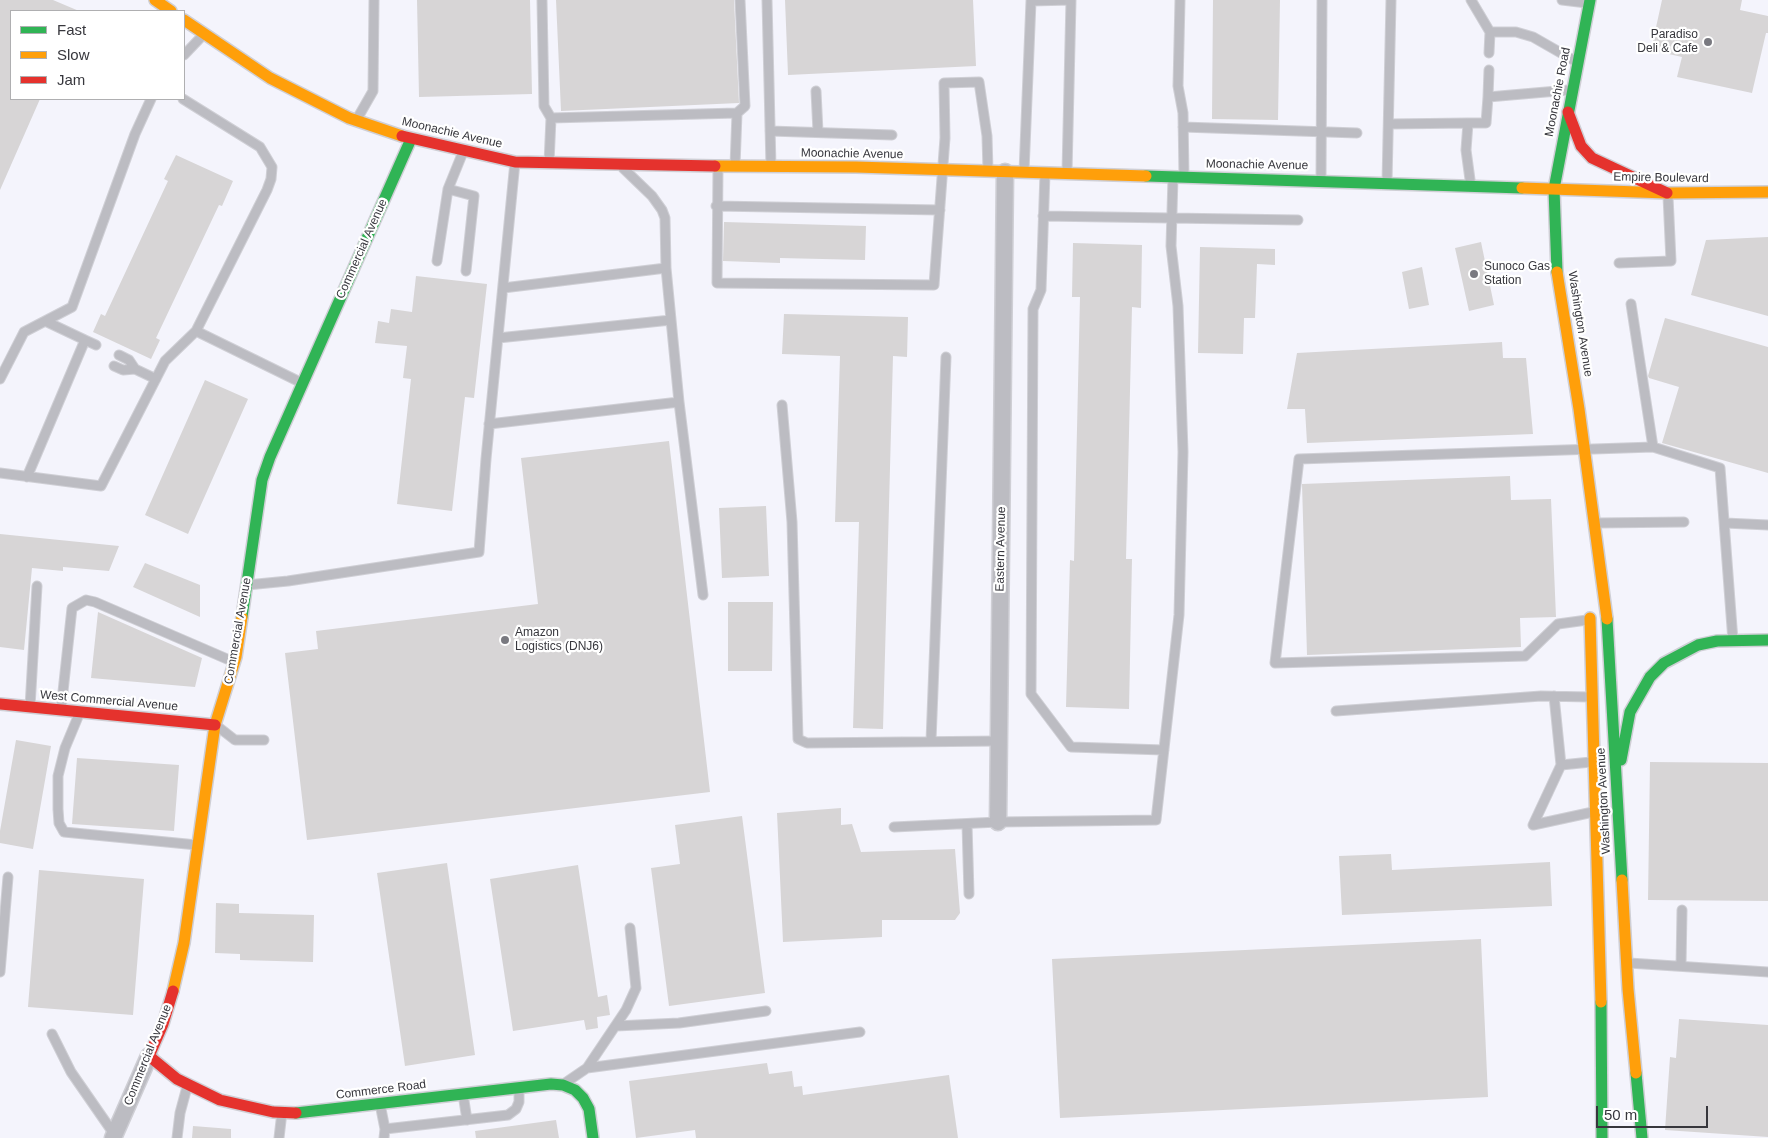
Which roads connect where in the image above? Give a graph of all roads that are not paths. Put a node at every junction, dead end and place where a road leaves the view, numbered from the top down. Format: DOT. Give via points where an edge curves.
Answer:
graph roads {
  1 [pos="155,0"];
  2 [pos="374,0"];
  3 [pos="542,0"];
  4 [pos="740,0"];
  5 [pos="767,0"];
  6 [pos="1180,0"];
  7 [pos="1322,0"];
  8 [pos="1391,0"];
  9 [pos="1471,0"];
  10 [pos="1562,0"];
  11 [pos="1589,2"];
  12 [pos="170,10"];
  13 [pos="185,21"];
  14 [pos="1490,32"];
  15 [pos="204,34"];
  16 [pos="1489,53"];
  17 [pos="185,54"];
  18 [pos="1578,62"];
  19 [pos="1489,70"];
  20 [pos="1572,90"];
  21 [pos="816,92"];
  22 [pos="1488,97"];
  23 [pos="151,100"];
  24 [pos="185,100"];
  25 [pos="1568,111"];
  26 [pos="738,114"];
  27 [pos="551,118"];
  28 [pos="356,121"];
  29 [pos="1468,123"];
  30 [pos="1388,124"];
  31 [pos="1183,127"];
  32 [pos="770,131"];
  33 [pos="818,132"];
  34 [pos="1321,132"];
  35 [pos="1357,133"];
  36 [pos="892,135"];
  37 [pos="411,139"];
  38 [pos="463,152"];
  39 [pos="515,162"];
  40 [pos="549,163"];
  41 [pos="619,165"];
  42 [pos="718,167"];
  43 [pos="735,167"];
  44 [pos="772,167"];
  45 [pos="943,170"];
  46 [pos="988,171"];
  47 [pos="1005,172"];
  48 [pos="1024,172"];
  49 [pos="1045,173"];
  50 [pos="1067,174"];
  51 [pos="1178,177"];
  52 [pos="1321,180"];
  53 [pos="1387,183"];
  54 [pos="1471,187"];
  55 [pos="448,188"];
  56 [pos="1554,189"];
  57 [pos="1768,192"];
  58 [pos="1668,193"];
  59 [pos="716,206"];
  60 [pos="940,210"];
  61 [pos="1042,216"];
  62 [pos="1173,218"];
  63 [pos="1298,220"];
  64 [pos="437,261"];
  65 [pos="1620,263"];
  66 [pos="666,268"];
  67 [pos="466,271"];
  68 [pos="503,288"];
  69 [pos="1631,304"];
  70 [pos="671,320"];
  71 [pos="44,321"];
  72 [pos="196,331"];
  73 [pos="498,338"];
  74 [pos="85,340"];
  75 [pos="96,345"];
  76 [pos="80,352"];
  77 [pos="119,355"];
  78 [pos="90,356"];
  79 [pos="946,357"];
  80 [pos="114,366"];
  81 [pos="135,369"];
  82 [pos="0,379"];
  83 [pos="156,379"];
  84 [pos="302,383"];
  85 [pos="679,402"];
  86 [pos="782,405"];
  87 [pos="489,424"];
  88 [pos="1653,447"];
  89 [pos="1584,449"];
  90 [pos="1586,462"];
  91 [pos="0,474"];
  92 [pos="27,477"];
  93 [pos="1684,522"];
  94 [pos="1594,523"];
  95 [pos="1725,523"];
  96 [pos="1768,525"];
  97 [pos="1589,571"];
  98 [pos="246,585"];
  99 [pos="38,586"];
  100 [pos="704,595"];
  101 [pos="1590,615"];
  102 [pos="1768,640"];
  103 [pos="1732,641"];
  104 [pos="234,662"];
  105 [pos="1554,696"];
  106 [pos="1592,697"];
  107 [pos="0,704"];
  108 [pos="30,707"];
  109 [pos="62,710"];
  110 [pos="1336,711"];
  111 [pos="80,712"];
  112 [pos="215,725"];
  113 [pos="264,740"];
  114 [pos="931,741"];
  115 [pos="999,741"];
  116 [pos="1164,750"];
  117 [pos="1594,762"];
  118 [pos="1561,765"];
  119 [pos="1617,784"];
  120 [pos="1596,811"];
  121 [pos="998,822"];
  122 [pos="967,824"];
  123 [pos="894,827"];
  124 [pos="197,845"];
  125 [pos="8,877"];
  126 [pos="969,894"];
  127 [pos="1682,910"];
  128 [pos="630,928"];
  129 [pos="1627,962"];
  130 [pos="1682,966"];
  131 [pos="0,972"];
  132 [pos="1768,972"];
  133 [pos="766,1011"];
  134 [pos="616,1026"];
  135 [pos="860,1032"];
  136 [pos="52,1034"];
  137 [pos="1601,1034"];
  138 [pos="149,1056"];
  139 [pos="587,1068"];
  140 [pos="563,1084"];
  141 [pos="188,1086"];
  142 [pos="519,1088"];
  143 [pos="463,1094"];
  144 [pos="380,1104"];
  145 [pos="1614,1106"];
  146 [pos="282,1112"];
  147 [pos="466,1120"];
  148 [pos="384,1133"];
  149 [pos="113,1136"];
  150 [pos="177,1138"];
  151 [pos="279,1138"];
  152 [pos="593,1138"];
  153 [pos="1602,1138"];
  154 [pos="1642,1138"];
  1 -- 12 [label="main road"];
  2 -- 28 [label="lane" via="373,91"];
  3 -- 27 [label="lane" via="544,106"];
  4 -- 26 [label="lane" via="745,106"];
  5 -- 32 [label="lane"];
  6 -- 31 [label="lane" via="1178,86"];
  7 -- 34 [label="lane"];
  8 -- 30 [label="lane"];
  9 -- 14 [label="lane"];
  10 -- 11 [label="lane"];
  11 -- 18 [label="main road, Moonachie Road"];
  13 -- 15 [label="main road, Moonachie Avenue"];
  14 -- 16 [label="lane"];
  14 -- 18 [label="lane" via="1516,32 1533,37"];
  15 -- 17 [label="lane"];
  15 -- 28 [label="main road, Moonachie Avenue" via="270,78"];
  18 -- 20 [label="main road, Moonachie Road"];
  19 -- 22 [label="lane"];
  20 -- 22 [label="lane"];
  20 -- 25 [label="main road, Moonachie Road"];
  21 -- 33 [label="lane"];
  22 -- 29 [label="lane" via="1486,123"];
  23 -- 71 [label="lane" via="72,307"];
  24 -- 72 [label="lane" via="260,147 272,167 267,190"];
  25 -- 56 [label="main road, Moonachie Road"];
  25 -- 58 [label="main road" via="1581,146 1592,158"];
  26 -- 27 [label="lane"];
  26 -- 43 [label="lane"];
  27 -- 40 [label="lane"];
  28 -- 37 [label="main road, Moonachie Avenue"];
  29 -- 30 [label="lane"];
  29 -- 54 [label="lane" via="1466,150"];
  30 -- 53 [label="lane"];
  31 -- 34 [label="lane"];
  31 -- 51 [label="lane"];
  32 -- 33 [label="lane"];
  32 -- 44 [label="lane"];
  33 -- 36 [label="lane"];
  34 -- 35 [label="lane"];
  34 -- 52 [label="lane"];
  37 -- 38 [label="main road, Moonachie Avenue"];
  37 -- 84 [label="main road, Commercial Avenue"];
  38 -- 39 [label="main road, Moonachie Avenue"];
  38 -- 55 [label="lane"];
  39 -- 40 [label="main road, Moonachie Avenue"];
  39 -- 68 [label="lane"];
  40 -- 41 [label="main road, Moonachie Avenue"];
  41 -- 42 [label="main road, Moonachie Avenue"];
  41 -- 66 [label="lane" via="640,183 662,210"];
  42 -- 43 [label="main road, Moonachie Avenue"];
  42 -- 59 [label="lane"];
  43 -- 44 [label="main road, Moonachie Avenue"];
  44 -- 45 [label="main road, Moonachie Avenue"];
  45 -- 46 [label="main road, Moonachie Avenue"];
  45 -- 46 [label="lane" via="944,83 979,82 987,136"];
  45 -- 60 [label="lane"];
  46 -- 47 [label="main road, Moonachie Avenue"];
  47 -- 48 [label="main road, Moonachie Avenue"];
  47 -- 115 [label="street, Eastern Avenue"];
  48 -- 49 [label="main road, Moonachie Avenue"];
  48 -- 50 [label="lane" via="1031,1 1071,0"];
  49 -- 50 [label="main road, Moonachie Avenue"];
  49 -- 61 [label="lane"];
  50 -- 51 [label="main road, Moonachie Avenue"];
  51 -- 52 [label="main road, Moonachie Avenue"];
  51 -- 62 [label="lane"];
  52 -- 53 [label="main road, Moonachie Avenue"];
  53 -- 54 [label="main road, Moonachie Avenue"];
  54 -- 56 [label="main road, Moonachie Avenue"];
  55 -- 64 [label="lane"];
  55 -- 67 [label="lane" via="474,196"];
  56 -- 58 [label="main road, Empire Boulevard"];
  56 -- 89 [label="main road, Washington Avenue" via="1555,257"];
  57 -- 58 [label="main road, Empire Boulevard"];
  58 -- 65 [label="lane" via="1671,261"];
  59 -- 60 [label="lane"];
  59 -- 60 [label="lane" via="717,283 934,285"];
  61 -- 62 [label="lane"];
  61 -- 116 [label="lane" via="1041,290 1033,309 1031,694 1071,747"];
  62 -- 63 [label="lane"];
  62 -- 116 [label="lane" via="1171,246 1178,306 1182,452 1178,615"];
  66 -- 68 [label="lane"];
  66 -- 70 [label="lane"];
  68 -- 73 [label="lane"];
  69 -- 88 [label="lane"];
  70 -- 73 [label="lane"];
  70 -- 85 [label="lane"];
  71 -- 74 [label="lane"];
  71 -- 82 [label="lane" via="24,332"];
  72 -- 83 [label="lane" via="164,361"];
  72 -- 84 [label="lane"];
  73 -- 87 [label="lane"];
  74 -- 75 [label="lane"];
  74 -- 76 [label="lane"];
  76 -- 78 [label="lane"];
  76 -- 92 [label="lane"];
  77 -- 81 [label="lane" via="129,360"];
  79 -- 114 [label="lane"];
  80 -- 81 [label="lane" via="123,370"];
  81 -- 83 [label="lane"];
  83 -- 92 [label="lane" via="101,486"];
  84 -- 98 [label="main road, Commercial Avenue" via="262,480"];
  85 -- 87 [label="lane"];
  85 -- 100 [label="lane"];
  86 -- 114 [label="lane" via="792,522 798,739 807,743"];
  87 -- 98 [label="lane" via="479,552 288,582"];
  88 -- 89 [label="lane"];
  88 -- 95 [label="lane" via="1720,468"];
  89 -- 90 [label="main road, Washington Avenue"];
  89 -- 101 [label="lane" via="1299,459 1275,663 1525,656 1558,624"];
  90 -- 94 [label="main road, Washington Avenue"];
  90 -- 97 [label="main road, Washington Avenue"];
  91 -- 92 [label="lane"];
  93 -- 94 [label="lane"];
  94 -- 119 [label="main road, Washington Avenue" via="1608,623"];
  95 -- 96 [label="lane"];
  95 -- 103 [label="lane"];
  98 -- 104 [label="main road, Commercial Avenue"];
  99 -- 108 [label="lane"];
  101 -- 106 [label="main road, Washington Avenue"];
  102 -- 103 [label="main road"];
  103 -- 119 [label="main road" via="1698,645 1664,663 1650,677 1630,712"];
  104 -- 109 [label="lane" via="86,600 72,608"];
  104 -- 112 [label="main road, Commercial Avenue"];
  105 -- 106 [label="lane"];
  105 -- 110 [label="lane"];
  105 -- 118 [label="lane"];
  106 -- 117 [label="main road, Washington Avenue"];
  107 -- 108 [label="main road, West Commercial Avenue"];
  108 -- 109 [label="main road, West Commercial Avenue"];
  109 -- 111 [label="main road, West Commercial Avenue"];
  111 -- 112 [label="main road, West Commercial Avenue"];
  111 -- 124 [label="lane" via="58,776 58,809 64,832"];
  112 -- 113 [label="lane" via="235,740"];
  112 -- 124 [label="main road, Commercial Avenue"];
  114 -- 115 [label="lane"];
  115 -- 121 [label="street, Eastern Avenue"];
  116 -- 121 [label="lane" via="1156,820"];
  117 -- 118 [label="lane"];
  117 -- 120 [label="main road, Washington Avenue"];
  118 -- 120 [label="lane" via="1533,825"];
  119 -- 129 [label="main road, Washington Avenue"];
  120 -- 137 [label="main road, Washington Avenue"];
  121 -- 122 [label="lane"];
  122 -- 123 [label="lane"];
  122 -- 126 [label="lane"];
  124 -- 138 [label="main road, Commercial Avenue" via="176,980"];
  125 -- 131 [label="lane"];
  127 -- 130 [label="lane"];
  128 -- 134 [label="lane" via="636,988"];
  129 -- 130 [label="lane"];
  129 -- 154 [label="main road, Washington Avenue"];
  130 -- 132 [label="lane"];
  133 -- 134 [label="lane" via="679,1023"];
  134 -- 139 [label="lane"];
  135 -- 139 [label="lane"];
  136 -- 149 [label="lane" via="71,1072"];
  137 -- 145 [label="main road"];
  137 -- 153 [label="main road, Washington Avenue"];
  138 -- 141 [label="main road, Commerce Road"];
  138 -- 149 [label="street, Commercial Avenue"];
  139 -- 140 [label="lane"];
  140 -- 142 [label="main road, Commerce Road"];
  140 -- 152 [label="main road" via="583,1098"];
  141 -- 146 [label="main road, Commerce Road" via="235,1104"];
  141 -- 150 [label="lane"];
  142 -- 143 [label="main road, Commerce Road"];
  142 -- 147 [label="lane" via="519,1102 516,1109 508,1114"];
  143 -- 144 [label="main road, Commerce Road"];
  143 -- 147 [label="lane"];
  144 -- 146 [label="main road, Commerce Road"];
  144 -- 148 [label="lane"];
  146 -- 151 [label="lane"];
  147 -- 148 [label="lane"];
}
